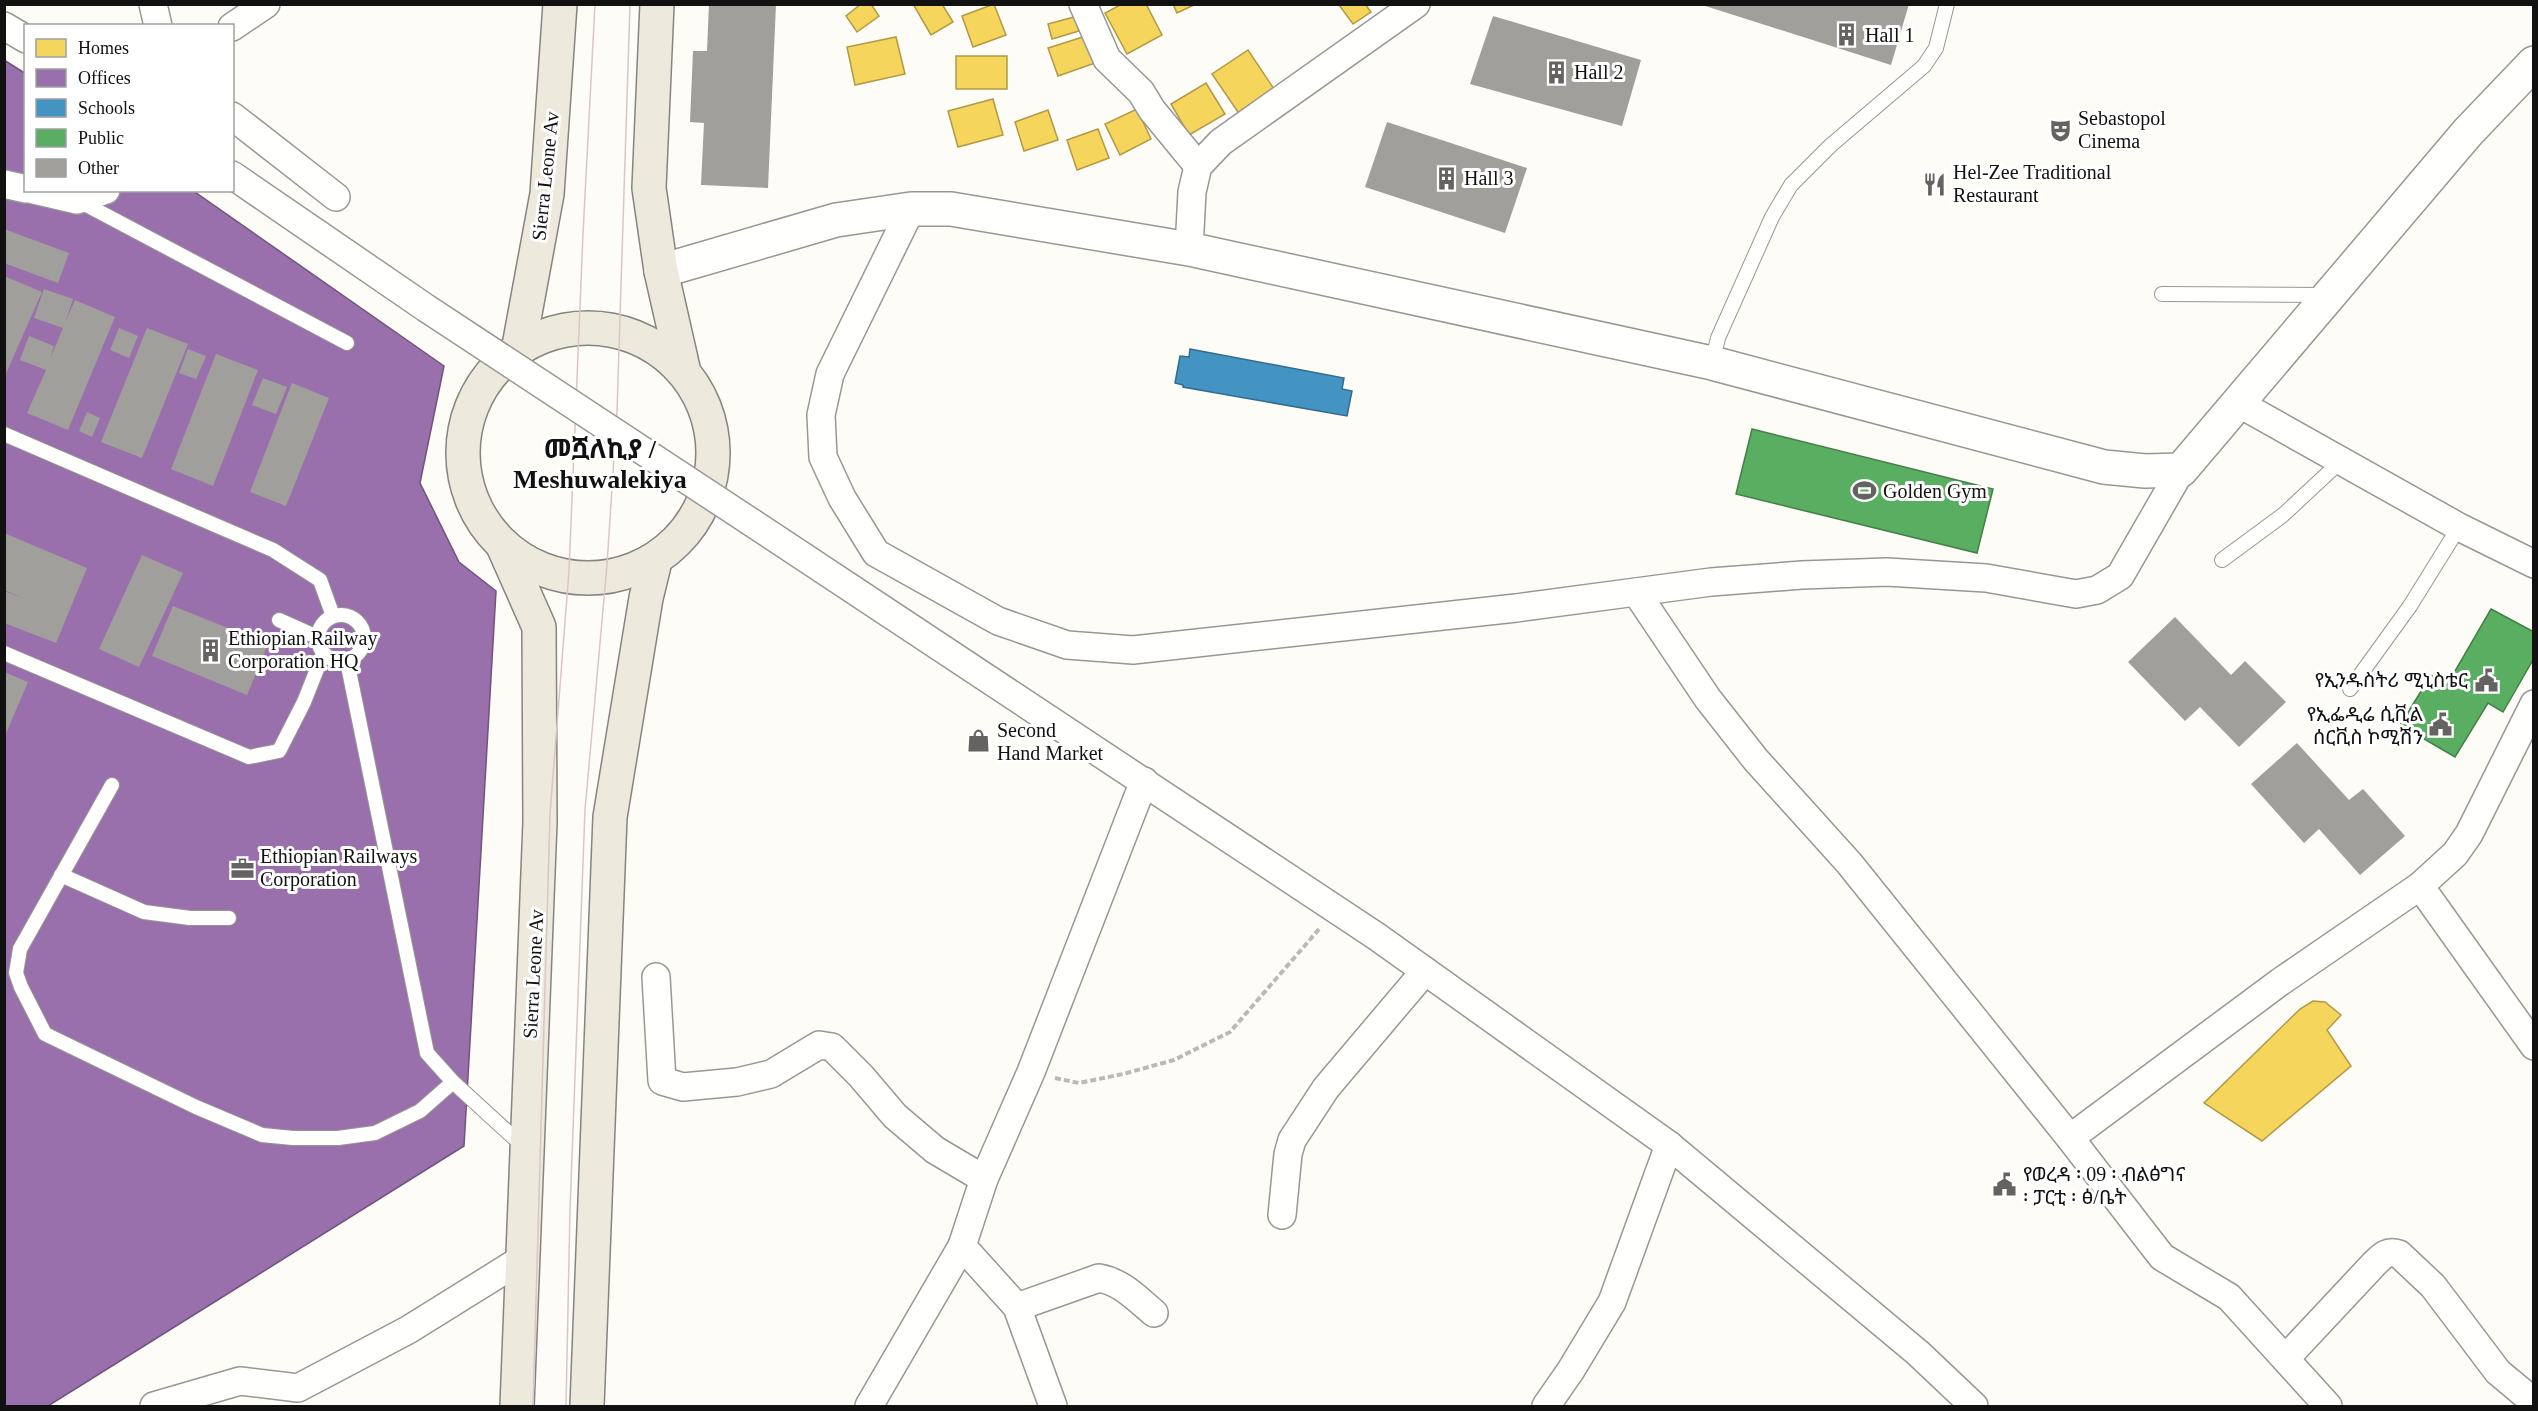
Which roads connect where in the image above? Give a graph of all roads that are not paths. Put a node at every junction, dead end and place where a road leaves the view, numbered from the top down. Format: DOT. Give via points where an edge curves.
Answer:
graph roads {
  1 [pos="153,4"];
  2 [pos="266,4"];
  3 [pos="560,4"];
  4 [pos="657,4"];
  5 [pos="1083,4"];
  6 [pos="1947,4"];
  7 [pos="1410,6"];
  8 [pos="158,24"];
  9 [pos="4,26"];
  10 [pos="234,26"];
  11 [pos="24,38"];
  12 [pos="2534,63"];
  13 [pos="234,118"];
  14 [pos="1198,166"];
  15 [pos="234,176"];
  16 [pos="4,184"];
  17 [pos="24,189"];
  18 [pos="43,192"];
  19 [pos="100,192"];
  20 [pos="336,197"];
  21 [pos="77,200"];
  22 [pos="911,209"];
  23 [pos="1189,249"];
  24 [pos="661,271"];
  25 [pos="2162,294"];
  26 [pos="2330,295"];
  27 [pos="347,343"];
  28 [pos="519,346"];
  29 [pos="1712,363"];
  30 [pos="683,368"];
  31 [pos="2238,403"];
  32 [pos="4,434"];
  33 [pos="2341,461"];
  34 [pos="2181,470"];
  35 [pos="2459,527"];
  36 [pos="504,548"];
  37 [pos="2222,560"];
  38 [pos="655,561"];
  39 [pos="2534,564"];
  40 [pos="1635,592"];
  41 [pos="333,616"];
  42 [pos="279,620"];
  43 [pos="318,637"];
  44 [pos="4,653"];
  45 [pos="323,654"];
  46 [pos="347,661"];
  47 [pos="2350,689"];
  48 [pos="2534,704"];
  49 [pos="1144,782"];
  50 [pos="112,785"];
  51 [pos="61,875"];
  52 [pos="2420,886"];
  53 [pos="229,918"];
  54 [pos="1425,971"];
  55 [pos="656,977"];
  56 [pos="2534,1046"];
  57 [pos="453,1082"];
  58 [pos="2070,1138"];
  59 [pos="1669,1145"];
  60 [pos="525,1149"];
  61 [pos="984,1179"];
  62 [pos="1282,1215"];
  63 [pos="962,1246"];
  64 [pos="522,1259"];
  65 [pos="1017,1307"];
  66 [pos="1154,1313"];
  67 [pos="2286,1358"];
  68 [pos="2534,1402"];
  69 [pos="154,1407"];
  70 [pos="517,1407"];
  71 [pos="587,1407"];
  72 [pos="869,1407"];
  73 [pos="1053,1407"];
  74 [pos="1546,1407"];
  75 [pos="1974,1407"];
  76 [pos="2328,1407"];
  1 -- 8 [label="street"];
  2 -- 10 [label="street"];
  3 -- 28 [label="main road, Sierra Leone Av" via="547,194"];
  4 -- 24 [label="main road" via="649,188"];
  5 -- 14 [label="street" via="1107,59 1141,92"];
  6 -- 29 [label="lane" via="1936,48 1924,66 1831,145 1791,185 1772,217 1719,338"];
  7 -- 14 [label="street" via="1221,141"];
  9 -- 11 [label="street"];
  12 -- 26 [label="street" via="2468,132"];
  13 -- 20 [label="street"];
  14 -- 23 [label="street" via="1192,192"];
  15 -- 49 [label="street, bridge" via="426,308"];
  16 -- 17 [label="street"];
  18 -- 21 [label="street"];
  19 -- 21 [label="street"];
  21 -- 27 [label="lane"];
  22 -- 23 [label="street" via="951,209"];
  22 -- 24 [label="street" via="836,219"];
  22 -- 40 [label="street" via="830,374 821,415 823,457 842,498 876,553 998,621 1067,645 1133,650"];
  23 -- 29 [label="street"];
  24 -- 30 [label="main road"];
  25 -- 26 [label="lane"];
  26 -- 31 [label="street"];
  28 -- 30 [label="main road" via="561,329 605,327 648,341"];
  28 -- 36 [label="main road" via="486,378 465,420 462,466 476,511"];
  29 -- 34 [label="street" via="2104,466"];
  30 -- 38 [label="main road" via="710,416 715,471 695,522"];
  31 -- 33 [label="street"];
  31 -- 34 [label="street"];
  32 -- 41 [label="lane" via="273,550 320,580"];
  33 -- 35 [label="street"];
  33 -- 37 [label="lane" via="2283,515"];
  34 -- 40 [label="street" via="2120,576 2097,590 2076,594 1986,578 1887,572 1710,582"];
  35 -- 39 [label="street"];
  35 -- 47 [label="lane" via="2410,606"];
  36 -- 38 [label="main road" via="539,569 578,579 618,576"];
  36 -- 60 [label="main road, Sierra Leone Av" via="539,627 540,822"];
  38 -- 71 [label="main road" via="610,817"];
  40 -- 58 [label="street" via="1708,699 1849,863"];
  41 -- 43 [label="lane" via="320,628"];
  41 -- 46 [label="lane" via="351,617 364,630 363,649"];
  42 -- 43 [label="lane"];
  43 -- 45 [label="lane"];
  44 -- 45 [label="lane" via="249,757 279,751"];
  45 -- 46 [label="lane" via="331,660"];
  46 -- 57 [label="lane" via="427,1053"];
  48 -- 52 [label="street" via="2469,834 2455,854"];
  49 -- 54 [label="street"];
  49 -- 61 [label="street" via="1031,1072"];
  50 -- 51 [label="lane"];
  51 -- 53 [label="lane" via="144,912"];
  51 -- 57 [label="lane" via="20,949 16,973 45,1034 262,1135 338,1138 375,1132 420,1111"];
  52 -- 56 [label="street"];
  52 -- 58 [label="street" via="2280,982"];
  54 -- 59 [label="street"];
  54 -- 62 [label="street" via="1326,1088 1292,1140"];
  55 -- 61 [label="street" via="662,1081 682,1087 737,1082 771,1074 819,1045 832,1047 895,1116 935,1150"];
  57 -- 60 [label="lane"];
  58 -- 67 [label="street" via="2162,1257 2229,1297"];
  59 -- 74 [label="street" via="1612,1302"];
  59 -- 75 [label="street" via="1918,1353"];
  60 -- 64 [label="main road, Sierra Leone Av"];
  61 -- 63 [label="street"];
  63 -- 65 [label="street"];
  63 -- 72 [label="street"];
  64 -- 69 [label="street" via="408,1330 298,1388 240,1381"];
  64 -- 70 [label="main road, Sierra Leone Av"];
  65 -- 66 [label="street" via="1100,1278 1123,1288"];
  65 -- 73 [label="street"];
  67 -- 68 [label="street" via="2374,1264 2392,1251 2433,1286 2498,1372"];
  67 -- 76 [label="street"];
}
